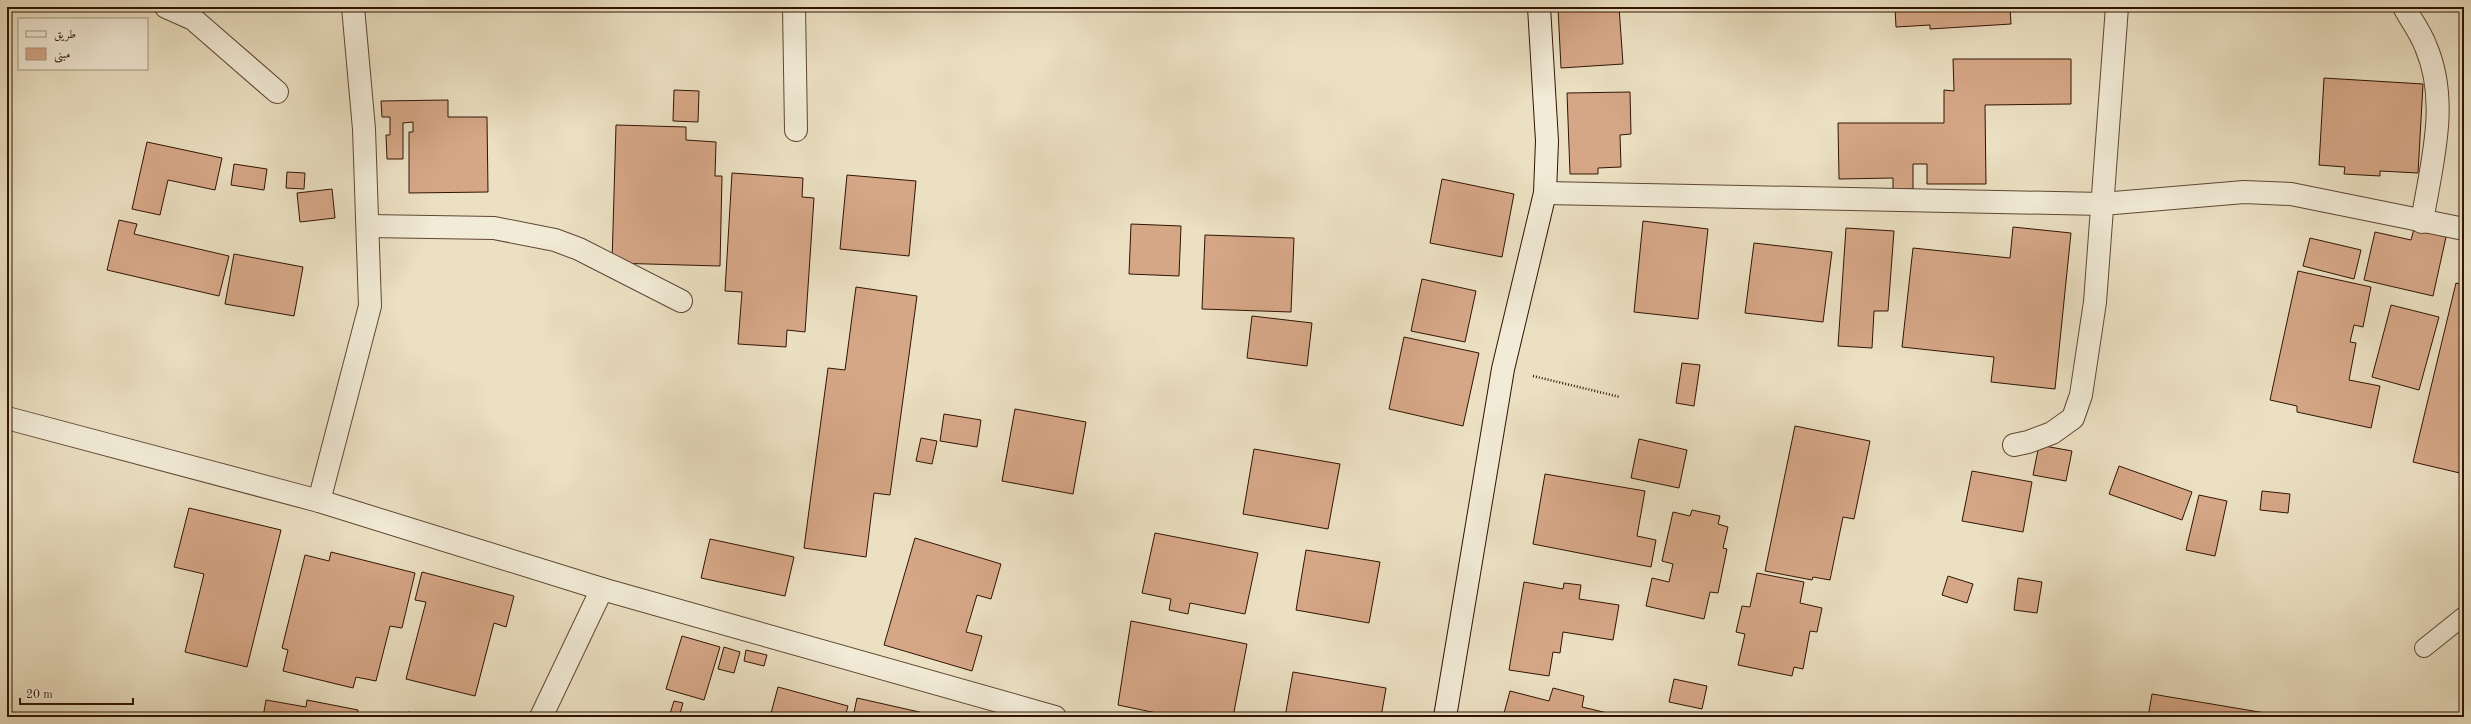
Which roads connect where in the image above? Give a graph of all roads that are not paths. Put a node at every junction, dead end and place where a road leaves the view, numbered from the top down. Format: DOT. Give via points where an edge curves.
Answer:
graph roads {
  1 [pos="166,7"];
  2 [pos="353,7"];
  3 [pos="794,7"];
  4 [pos="1540,7"];
  5 [pos="2117,7"];
  6 [pos="2405,8"];
  7 [pos="277,92"];
  8 [pos="796,130"];
  9 [pos="1546,193"];
  10 [pos="2102,204"];
  11 [pos="2422,222"];
  12 [pos="368,226"];
  13 [pos="2464,230"];
  14 [pos="681,301"];
  15 [pos="7,418"];
  16 [pos="2014,445"];
  17 [pos="319,501"];
  18 [pos="602,589"];
  19 [pos="2464,616"];
  20 [pos="2424,648"];
  21 [pos="541,717"];
  22 [pos="1055,717"];
  23 [pos="1445,717"];
  1 -- 7 [label="street" via="193,20"];
  2 -- 12 [label="street" via="364,129"];
  3 -- 8 [label="street"];
  4 -- 9 [label="street" via="1547,141"];
  5 -- 10 [label="street"];
  6 -- 11 [label="street" via="2426,47 2437,86 2439,120"];
  9 -- 10 [label="street"];
  9 -- 23 [label="street" via="1503,370"];
  10 -- 11 [label="street" via="2244,192 2291,194"];
  10 -- 16 [label="street" via="2088,358 2073,418 2052,433"];
  11 -- 13 [label="street"];
  12 -- 14 [label="street" via="494,228 556,240"];
  12 -- 17 [label="street" via="370,306"];
  15 -- 17 [label="street"];
  17 -- 18 [label="street"];
  18 -- 21 [label="street"];
  18 -- 22 [label="street"];
  19 -- 20 [label="lane"];
}
